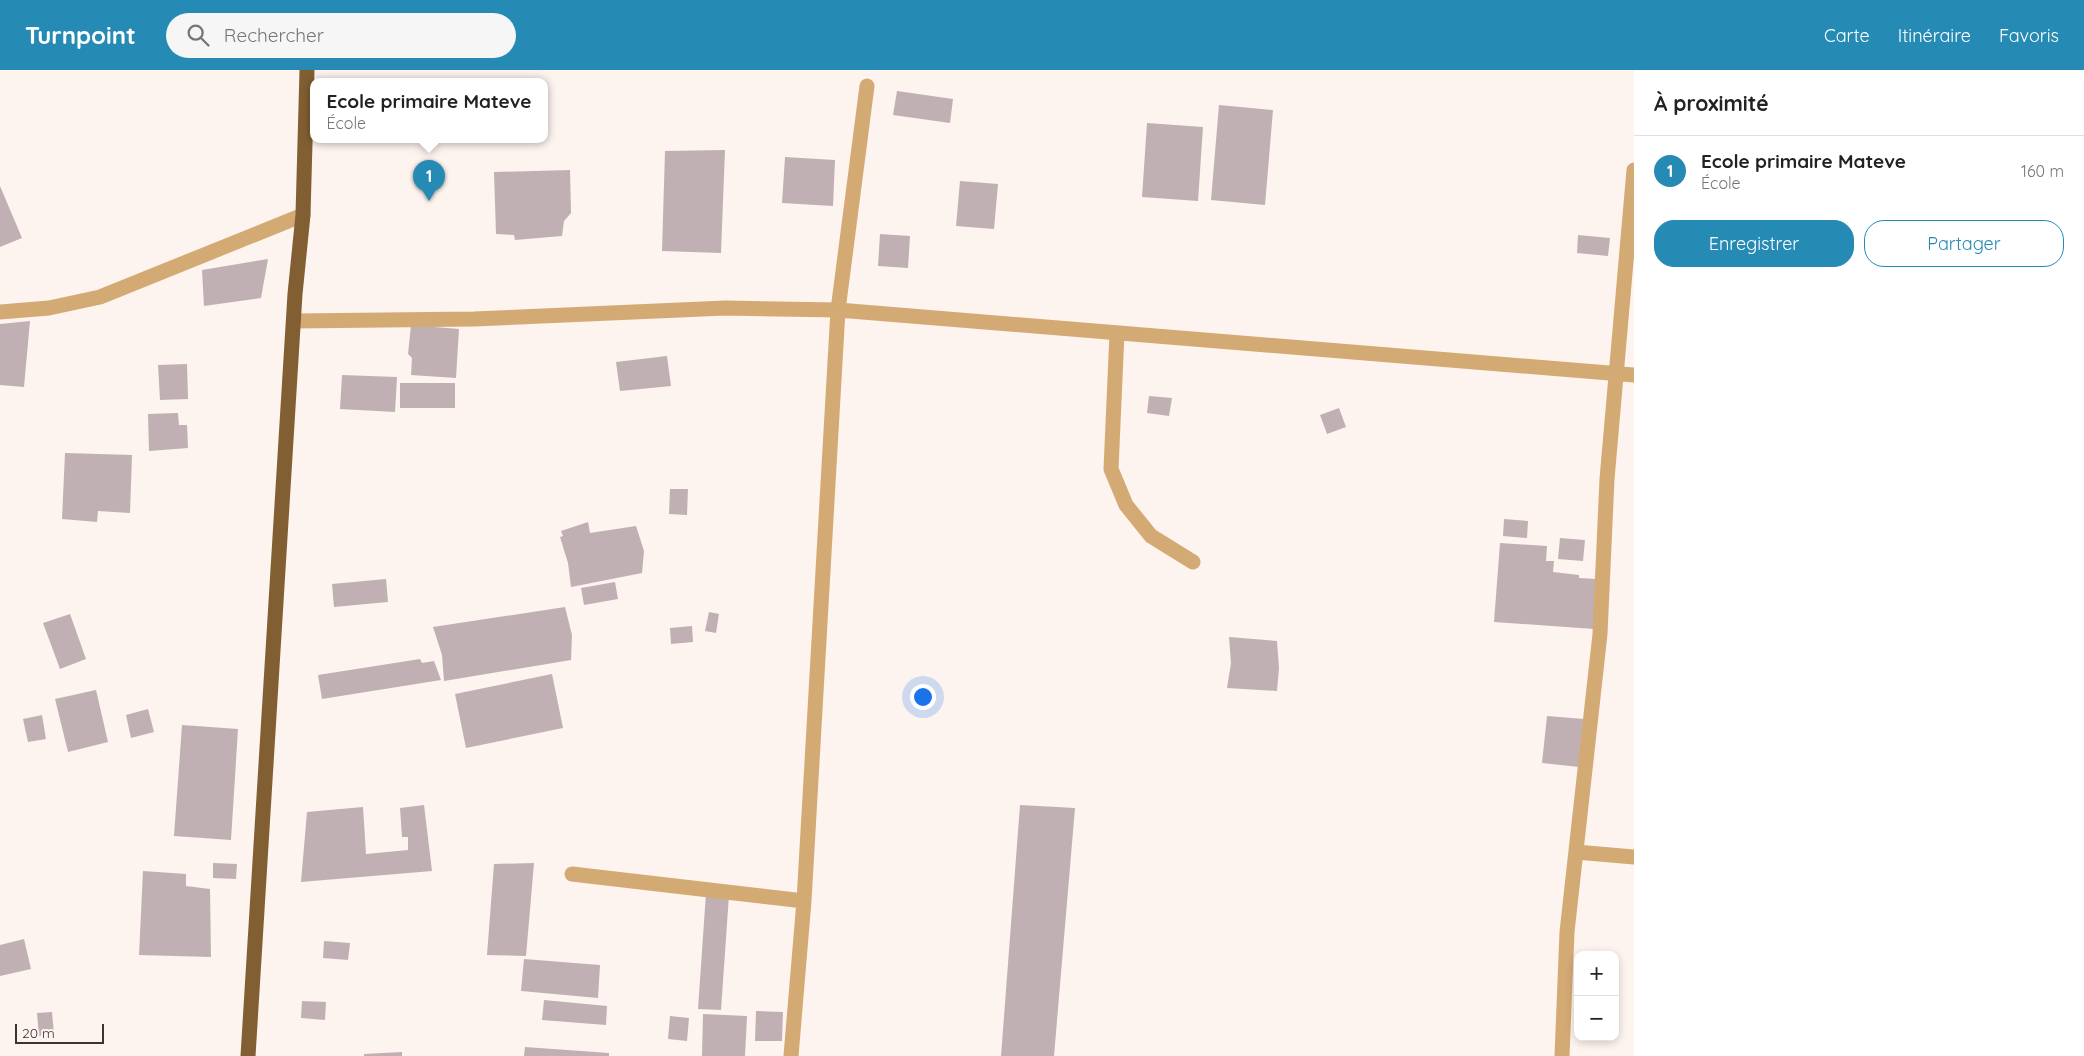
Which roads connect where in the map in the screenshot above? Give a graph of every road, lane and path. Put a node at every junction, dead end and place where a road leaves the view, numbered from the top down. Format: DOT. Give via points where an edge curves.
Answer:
graph roads {
  1 [pos="307,70"];
  2 [pos="867,86"];
  3 [pos="1634,170"];
  4 [pos="303,216"];
  5 [pos="838,310"];
  6 [pos="0,312"];
  7 [pos="294,321"];
  8 [pos="1117,332"];
  9 [pos="1616,374"];
  10 [pos="1634,375"];
  11 [pos="1193,562"];
  12 [pos="1576,852"];
  13 [pos="1634,857"];
  14 [pos="572,874"];
  15 [pos="804,901"];
  16 [pos="248,1056"];
  17 [pos="791,1056"];
  18 [pos="1562,1056"];
  1 -- 4 [label="highway"];
  2 -- 5 [label="street"];
  3 -- 9 [label="street"];
  4 -- 6 [label="street" via="100,297 48,308"];
  4 -- 7 [label="highway"];
  5 -- 7 [label="street" via="725,308 474,319"];
  5 -- 8 [label="street"];
  5 -- 15 [label="street"];
  7 -- 16 [label="highway"];
  8 -- 9 [label="street"];
  8 -- 11 [label="street" via="1111,469 1126,505 1151,536"];
  9 -- 10 [label="street"];
  9 -- 12 [label="street" via="1607,479 1600,634"];
  12 -- 13 [label="street"];
  12 -- 18 [label="street" via="1567,932"];
  14 -- 15 [label="street"];
  15 -- 17 [label="street"];
}
